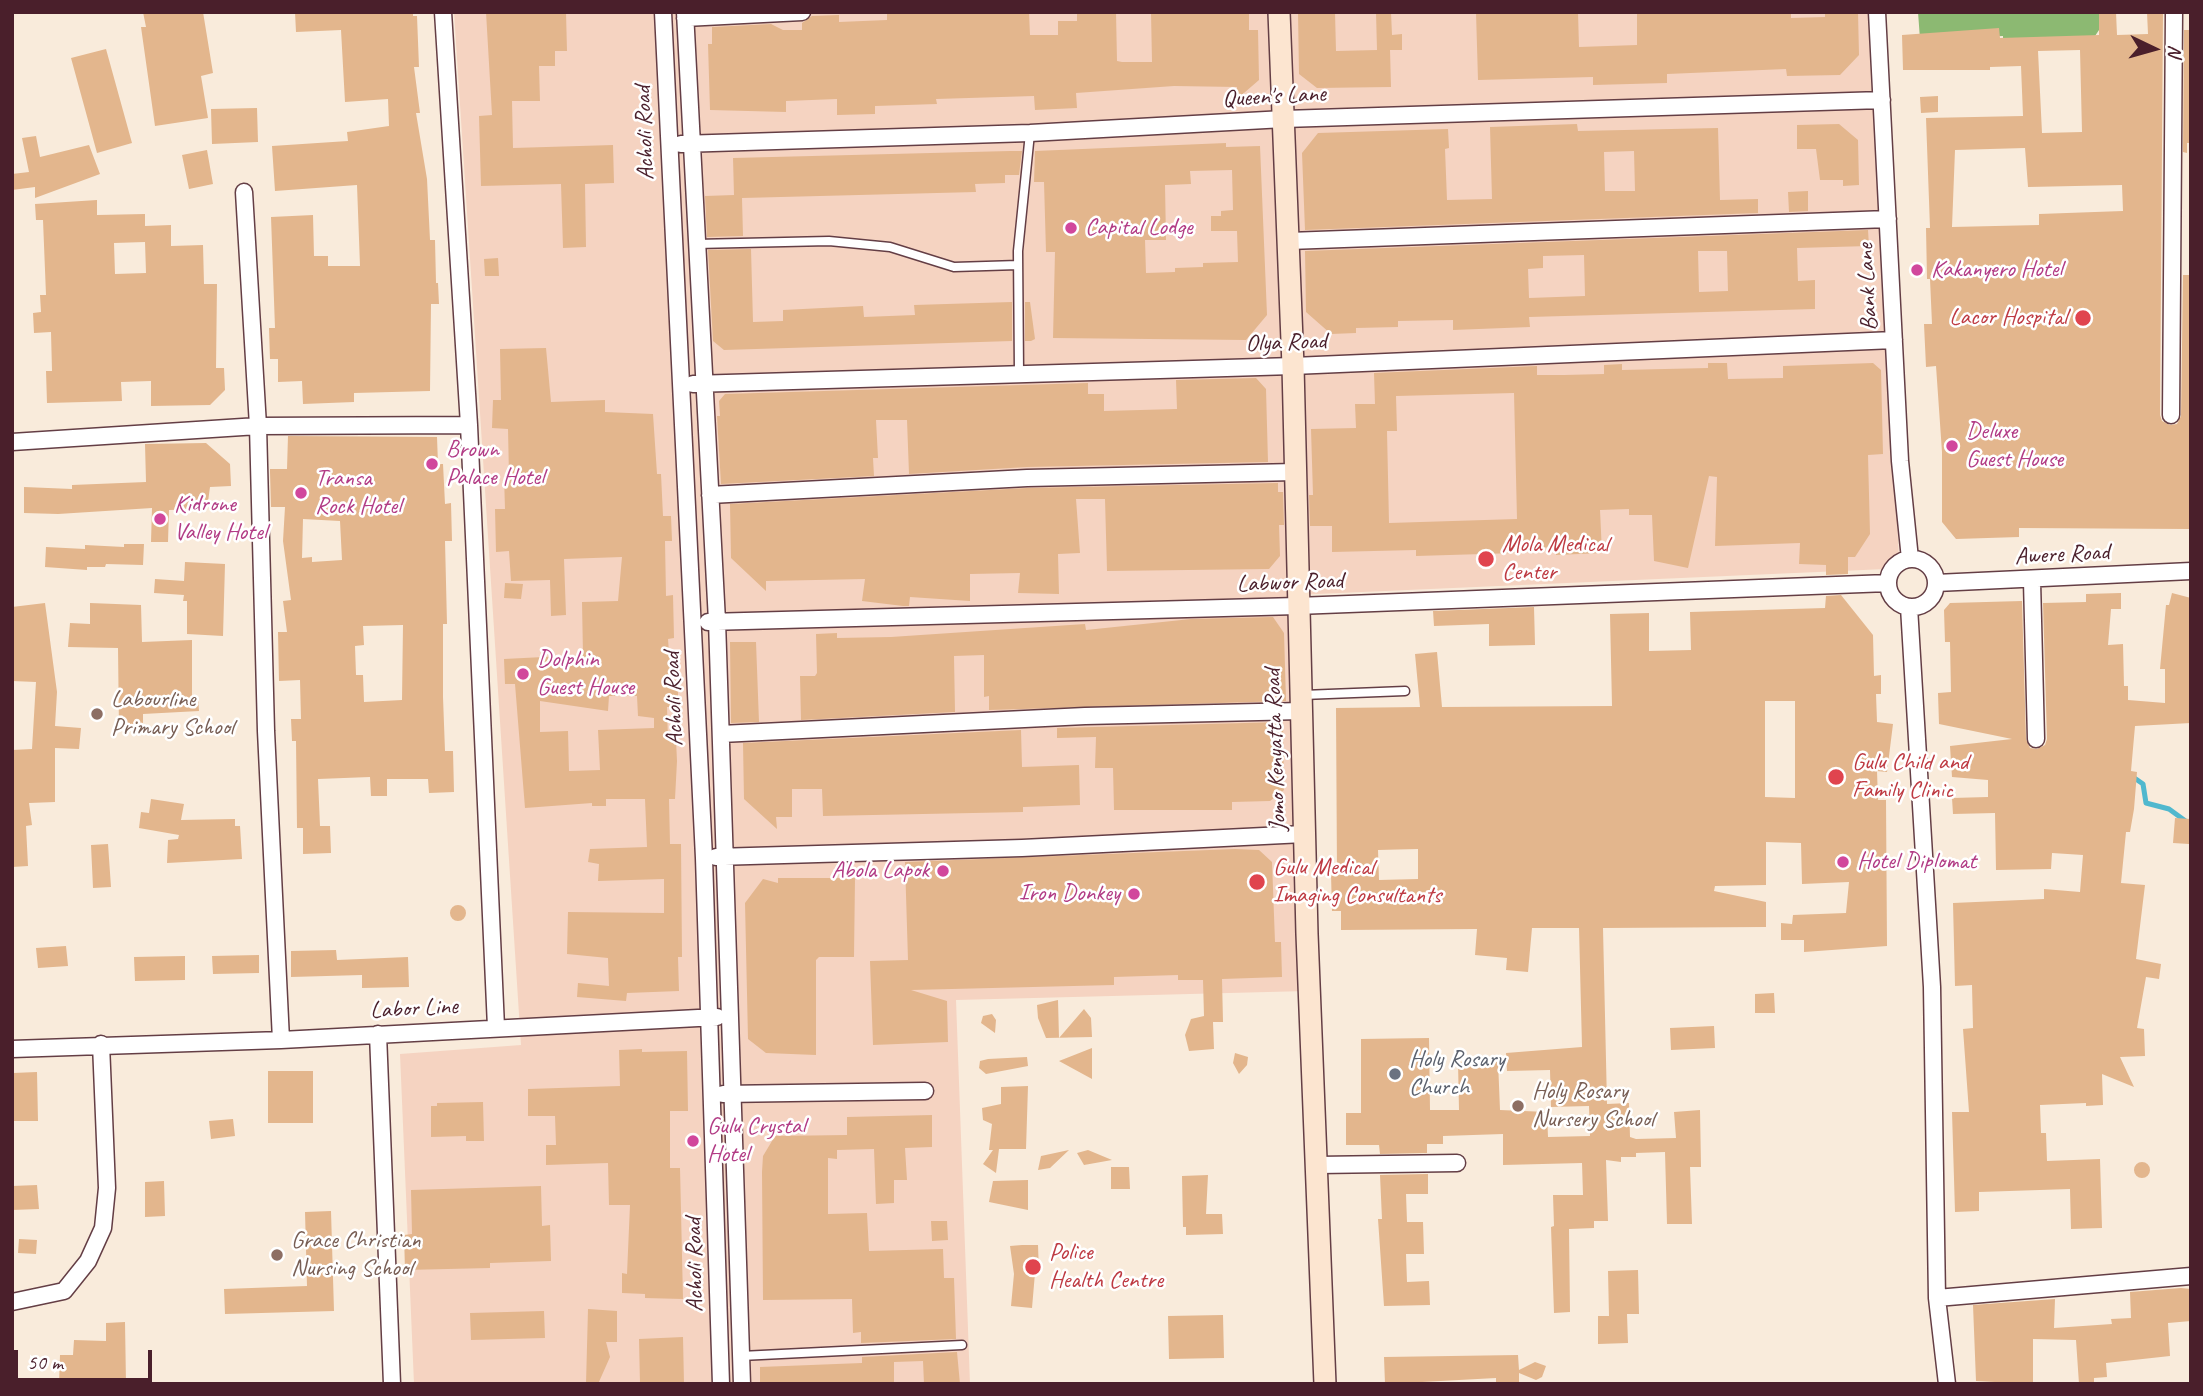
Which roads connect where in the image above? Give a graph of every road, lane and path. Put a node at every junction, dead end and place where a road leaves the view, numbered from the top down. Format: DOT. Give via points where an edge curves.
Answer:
graph roads {
  1 [pos="443,12"];
  2 [pos="663,12"];
  3 [pos="802,12"];
  4 [pos="1279,12"];
  5 [pos="1877,12"];
  6 [pos="2174,12"];
  7 [pos="685,15"];
  8 [pos="1882,100"];
  9 [pos="1284,119"];
  10 [pos="1030,133"];
  11 [pos="691,144"];
  12 [pos="668,145"];
  13 [pos="244,192"];
  14 [pos="1888,219"];
  15 [pos="1289,241"];
  16 [pos="696,244"];
  17 [pos="1018,265"];
  18 [pos="1894,340"];
  19 [pos="1293,366"];
  20 [pos="1019,373"];
  21 [pos="703,383"];
  22 [pos="680,385"];
  23 [pos="2171,415"];
  24 [pos="469,425"];
  25 [pos="258,426"];
  26 [pos="12,442"];
  27 [pos="1296,472"];
  28 [pos="710,495"];
  29 [pos="1910,559"];
  30 [pos="2191,571"];
  31 [pos="2032,580"];
  32 [pos="1888,583"];
  33 [pos="1936,583"];
  34 [pos="1297,606"];
  35 [pos="1909,607"];
  36 [pos="717,621"];
  37 [pos="694,622"];
  38 [pos="1405,691"];
  39 [pos="1301,703"];
  40 [pos="720,734"];
  41 [pos="2036,739"];
  42 [pos="1304,834"];
  43 [pos="725,857"];
  44 [pos="704,858"];
  45 [pos="730,1017"];
  46 [pos="710,1018"];
  47 [pos="496,1027"];
  48 [pos="378,1034"];
  49 [pos="281,1040"];
  50 [pos="101,1044"];
  51 [pos="12,1049"];
  52 [pos="925,1091"];
  53 [pos="733,1093"];
  54 [pos="714,1094"];
  55 [pos="1457,1163"];
  56 [pos="1318,1165"];
  57 [pos="2191,1276"];
  58 [pos="1937,1298"];
  59 [pos="12,1302"];
  60 [pos="962,1345"];
  61 [pos="741,1356"];
  62 [pos="392,1384"];
  63 [pos="721,1384"];
  64 [pos="742,1384"];
  65 [pos="1325,1384"];
  66 [pos="1947,1384"];
  1 -- 24 [label="street"];
  2 -- 12 [label="street, Acholi Road"];
  3 -- 7 [label="street"];
  4 -- 9 [label="main road, Jomo Kenyatta Road"];
  5 -- 8 [label="street, Bank Lane"];
  6 -- 23 [label="street"];
  7 -- 11 [label="street, Acholi Road"];
  8 -- 9 [label="street, Queen's Lane"];
  8 -- 14 [label="street, Bank Lane"];
  9 -- 10 [label="street, Queen's Lane"];
  9 -- 15 [label="main road, Jomo Kenyatta Road"];
  10 -- 11 [label="street, Queen's Lane"];
  10 -- 17 [label="lane"];
  11 -- 12 [label="street, Queen's Lane"];
  11 -- 16 [label="street, Acholi Road"];
  12 -- 22 [label="street, Acholi Road"];
  13 -- 25 [label="street"];
  14 -- 15 [label="street"];
  14 -- 18 [label="street, Bank Lane"];
  15 -- 19 [label="main road, Jomo Kenyatta Road"];
  16 -- 17 [label="lane" via="829,241 890,247 954,267"];
  16 -- 21 [label="street, Acholi Road"];
  17 -- 20 [label="lane"];
  18 -- 19 [label="street, Olya Road"];
  18 -- 29 [label="street, Bank Lane"];
  19 -- 20 [label="street, Olya Road"];
  19 -- 27 [label="main road, Jomo Kenyatta Road"];
  20 -- 21 [label="street, Olya Road"];
  21 -- 22 [label="street, Olya Road"];
  21 -- 28 [label="street, Acholi Road"];
  22 -- 37 [label="street, Acholi Road"];
  24 -- 25 [label="street"];
  24 -- 47 [label="street"];
  25 -- 26 [label="street"];
  25 -- 49 [label="street"];
  27 -- 28 [label="street" via="1027,478"];
  27 -- 34 [label="main road, Jomo Kenyatta Road"];
  28 -- 36 [label="street, Acholi Road"];
  29 -- 32 [label="street" via="1895,567"];
  29 -- 33 [label="street" via="1926,563"];
  30 -- 31 [label="street, Awere Road"];
  31 -- 33 [label="street, Awere Road"];
  31 -- 41 [label="street"];
  32 -- 34 [label="street, Labwor Road"];
  32 -- 35 [label="street" via="1894,599"];
  33 -- 35 [label="street" via="1926,603"];
  34 -- 36 [label="street, Labwor Road"];
  34 -- 39 [label="main road, Jomo Kenyatta Road"];
  35 -- 58 [label="street" via="1932,987"];
  36 -- 37 [label="street, Labwor Road"];
  36 -- 40 [label="street, Acholi Road"];
  37 -- 44 [label="street, Acholi Road"];
  38 -- 39 [label="lane"];
  39 -- 40 [label="street"];
  39 -- 42 [label="main road, Jomo Kenyatta Road"];
  40 -- 43 [label="street, Acholi Road"];
  42 -- 43 [label="street"];
  42 -- 56 [label="main road, Jomo Kenyatta Road"];
  43 -- 44 [label="street"];
  43 -- 45 [label="street, Acholi Road"];
  44 -- 46 [label="street, Acholi Road"];
  45 -- 46 [label="street, Labor Line"];
  45 -- 53 [label="street, Acholi Road"];
  46 -- 47 [label="street, Labor Line"];
  46 -- 54 [label="street, Acholi Road"];
  47 -- 48 [label="street, Labor Line"];
  48 -- 49 [label="street, Labor Line"];
  48 -- 62 [label="street"];
  49 -- 50 [label="street, Labor Line"];
  50 -- 51 [label="street, Labor Line"];
  50 -- 59 [label="street" via="107,1188 103,1228 88,1261 64,1291"];
  52 -- 53 [label="street"];
  53 -- 54 [label="street"];
  53 -- 61 [label="street, Acholi Road"];
  54 -- 63 [label="street, Acholi Road"];
  55 -- 56 [label="street"];
  56 -- 65 [label="main road, Jomo Kenyatta Road"];
  57 -- 58 [label="street"];
  58 -- 66 [label="street"];
  60 -- 61 [label="lane"];
  61 -- 64 [label="street, Acholi Road"];
}
